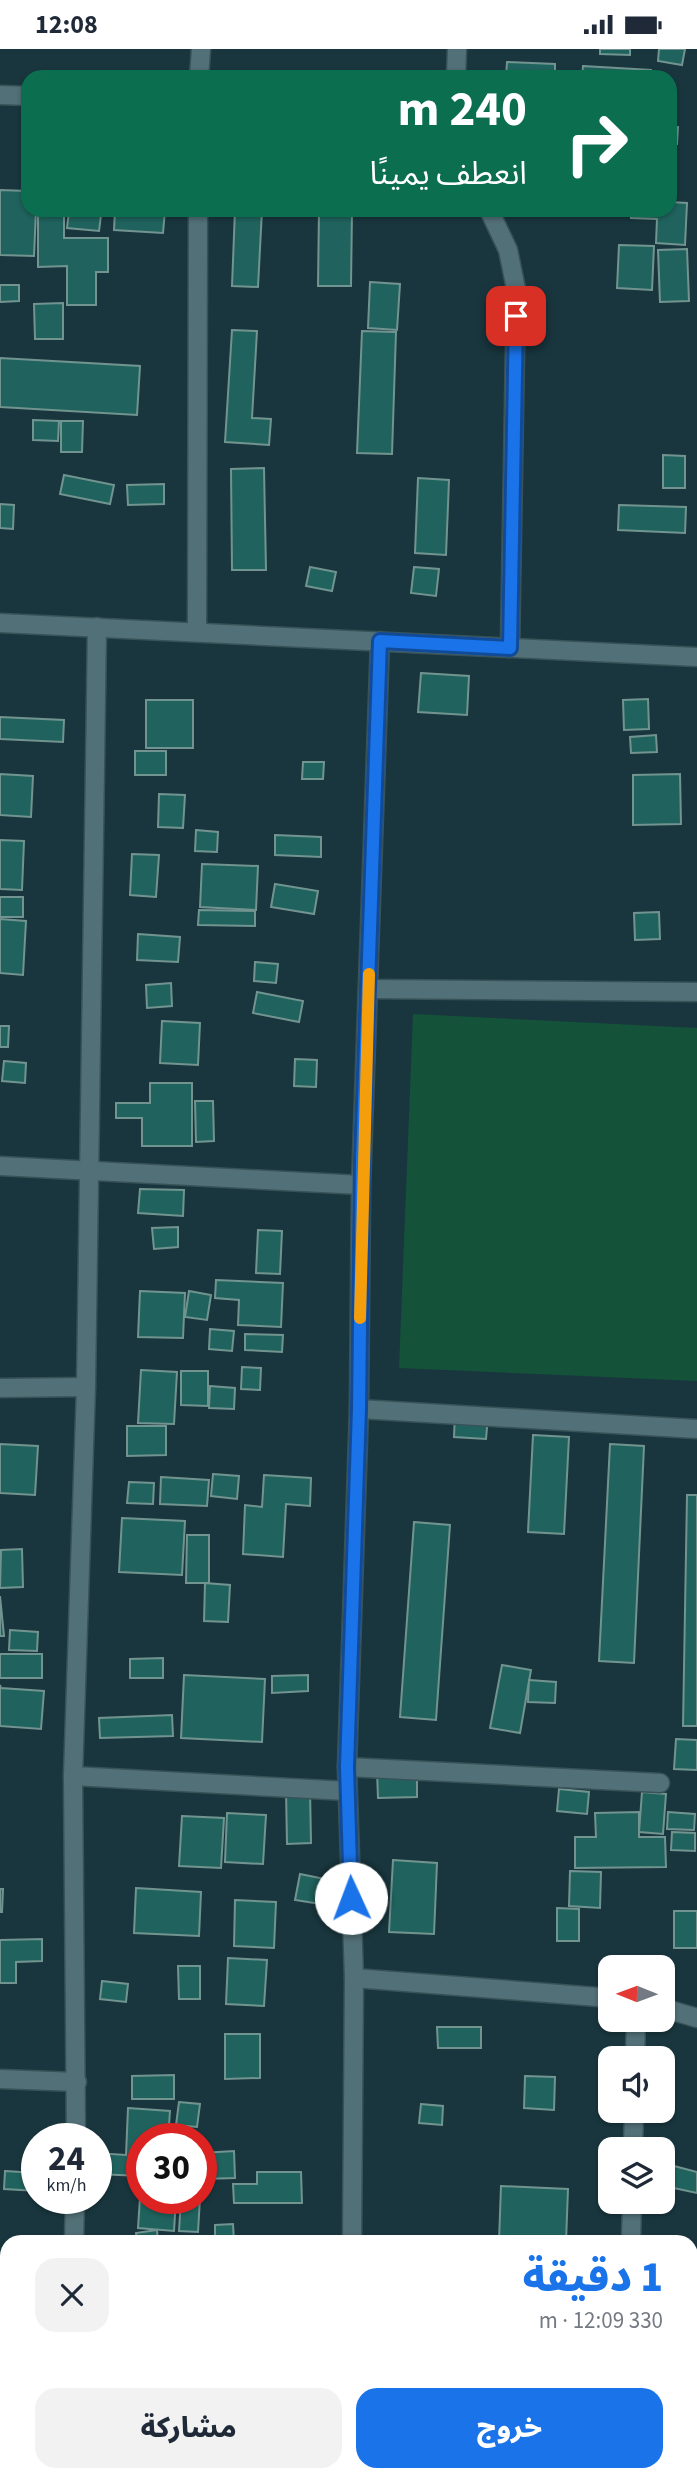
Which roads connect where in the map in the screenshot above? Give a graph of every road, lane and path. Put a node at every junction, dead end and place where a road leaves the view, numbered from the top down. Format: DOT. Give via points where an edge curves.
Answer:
graph roads {
  1 [pos="201,49"];
  2 [pos="457,49"];
  3 [pos="200,70"];
  4 [pos="456,70"];
  5 [pos="0,95"];
  6 [pos="21,96"];
  7 [pos="198,217"];
  8 [pos="492,217"];
  9 [pos="0,622"];
  10 [pos="97,627"];
  11 [pos="197,632"];
  12 [pos="380,641"];
  13 [pos="510,648"];
  14 [pos="697,657"];
  15 [pos="368,989"];
  16 [pos="697,992"];
  17 [pos="0,1167"];
  18 [pos="89,1169"];
  19 [pos="361,1185"];
  20 [pos="86,1387"];
  21 [pos="0,1388"];
  22 [pos="359,1409"];
  23 [pos="697,1429"];
  24 [pos="347,1767"];
  25 [pos="72,1776"];
  26 [pos="660,1783"];
  27 [pos="347,1791"];
  28 [pos="354,1978"];
  29 [pos="598,1997"];
  30 [pos="676,2012"];
  31 [pos="697,2018"];
  32 [pos="0,2079"];
  33 [pos="77,2082"];
  34 [pos="76,2123"];
  35 [pos="75,2214"];
  36 [pos="632,2214"];
  37 [pos="74,2235"];
  38 [pos="352,2235"];
  39 [pos="631,2235"];
  1 -- 3 [label="street"];
  2 -- 4 [label="street"];
  5 -- 6 [label="street"];
  7 -- 11 [label="street"];
  8 -- 13 [label="street" via="508,250 516,289"];
  9 -- 10 [label="street"];
  10 -- 11 [label="street"];
  10 -- 18 [label="street"];
  11 -- 12 [label="street"];
  12 -- 13 [label="street"];
  12 -- 15 [label="street"];
  13 -- 14 [label="street"];
  15 -- 16 [label="street"];
  15 -- 19 [label="street"];
  17 -- 18 [label="street"];
  18 -- 19 [label="street"];
  18 -- 20 [label="street"];
  19 -- 22 [label="street"];
  20 -- 21 [label="street"];
  20 -- 25 [label="street"];
  22 -- 23 [label="street"];
  22 -- 24 [label="street"];
  24 -- 26 [label="street"];
  24 -- 27 [label="street"];
  25 -- 27 [label="street"];
  25 -- 33 [label="street"];
  27 -- 28 [label="street"];
  28 -- 29 [label="street"];
  28 -- 38 [label="street"];
  30 -- 31 [label="street"];
  32 -- 33 [label="street"];
  33 -- 34 [label="street"];
  35 -- 37 [label="street"];
  36 -- 39 [label="street"];
}
